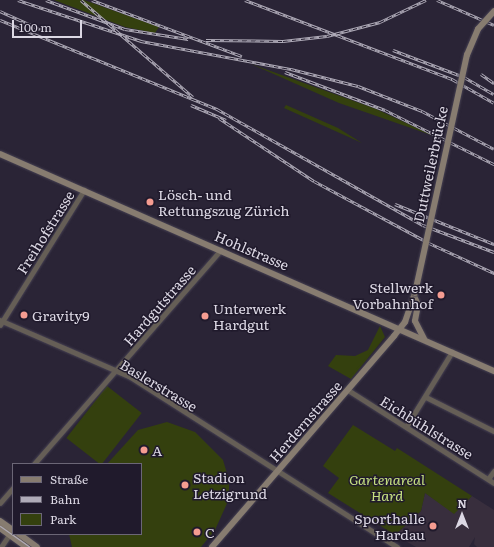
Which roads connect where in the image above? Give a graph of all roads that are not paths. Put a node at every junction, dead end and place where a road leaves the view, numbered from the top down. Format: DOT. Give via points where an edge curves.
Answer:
graph roads {
  1 [pos="494,11"];
  2 [pos="0,154"];
  3 [pos="84,190"];
  4 [pos="221,250"];
  5 [pos="414,295"];
  6 [pos="1,322"];
  7 [pos="400,328"];
  8 [pos="424,339"];
  9 [pos="452,352"];
  10 [pos="116,370"];
  11 [pos="494,371"];
  12 [pos="348,390"];
  13 [pos="426,397"];
  14 [pos="406,427"];
  15 [pos="494,431"];
  16 [pos="35,463"];
  17 [pos="494,471"];
  18 [pos="277,473"];
  19 [pos="488,479"];
  20 [pos="494,482"];
  21 [pos="12,489"];
  22 [pos="0,502"];
  23 [pos="0,521"];
  24 [pos="0,528"];
  25 [pos="11,532"];
  26 [pos="14,535"];
  27 [pos="20,535"];
  28 [pos="1,547"];
  29 [pos="26,547"];
  30 [pos="37,547"];
  31 [pos="212,547"];
  32 [pos="396,547"];
  1 -- 5 [label="street, Duttweilerbrücke, bridge" via="478,29 467,55"];
  2 -- 3 [label="street, Hohlstrasse"];
  3 -- 4 [label="street, Hohlstrasse"];
  3 -- 6 [label="street, Freihofstrasse"];
  4 -- 7 [label="street, Hohlstrasse"];
  4 -- 10 [label="street, Hardgutstrasse"];
  5 -- 7 [label="street, Duttweilerbrücke"];
  5 -- 8 [label="street" via="418,304 415,321"];
  6 -- 10 [label="street, Baslerstrasse"];
  7 -- 8 [label="street, Hohlstrasse"];
  7 -- 12 [label="street, Herdernstrasse"];
  8 -- 9 [label="street, Hohlstrasse"];
  9 -- 11 [label="street, Hohlstrasse"];
  9 -- 13 [label="street"];
  10 -- 16 [label="street, Hardgutstrasse"];
  10 -- 18 [label="street, Baslerstrasse"];
  12 -- 14 [label="street, Eichbühlstrasse"];
  12 -- 18 [label="street, Herdernstrasse"];
  13 -- 14 [label="street"];
  13 -- 15 [label="street"];
  14 -- 19 [label="street, Eichbühlstrasse"];
  17 -- 19 [label="street"];
  18 -- 31 [label="street, Herdernstrasse"];
  18 -- 32 [label="street, Baslerstrasse"];
  19 -- 20 [label="street, Eichbühlstrasse"];
  21 -- 22 [label="street"];
  23 -- 25 [label="street"];
  24 -- 25 [label="street"];
  25 -- 28 [label="street"];
  26 -- 29 [label="street"];
  27 -- 30 [label="street"];
}
